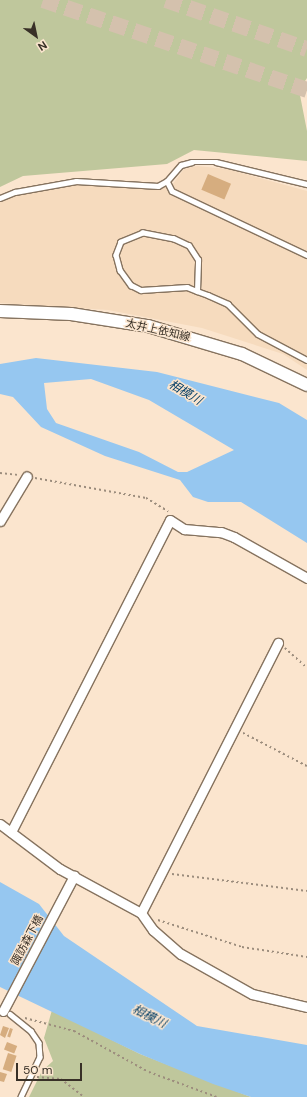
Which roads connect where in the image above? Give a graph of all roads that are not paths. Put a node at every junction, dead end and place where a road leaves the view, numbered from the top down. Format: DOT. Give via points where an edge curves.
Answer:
graph roads {
  1 [pos="167,182"];
  2 [pos="307,184"];
  3 [pos="0,198"];
  4 [pos="307,255"];
  5 [pos="197,291"];
  6 [pos="0,311"];
  7 [pos="307,360"];
  8 [pos="307,385"];
  9 [pos="27,476"];
  10 [pos="0,521"];
  11 [pos="307,578"];
  12 [pos="278,643"];
  13 [pos="0,824"];
  14 [pos="12,832"];
  15 [pos="72,880"];
  16 [pos="141,913"];
  17 [pos="307,1007"];
  18 [pos="4,1011"];
  19 [pos="21,1097"];
  1 -- 2 [label="lane" via="181,165 216,162"];
  1 -- 3 [label="lane" via="142,188 118,182 76,181 15,192"];
  1 -- 4 [label="lane" via="172,191"];
  5 -- 5 [label="lane" via="163,286 141,290 131,285 120,270 116,255 121,242 143,234 174,239 189,246 198,260"];
  5 -- 7 [label="lane" via="228,304 258,334"];
  6 -- 8 [label="main road, 太井上依知線" via="71,314 148,326 242,354"];
  9 -- 10 [label="street"];
  11 -- 14 [label="street" via="234,537 221,532 184,529 170,520"];
  12 -- 16 [label="street"];
  13 -- 14 [label="street"];
  14 -- 15 [label="street"];
  15 -- 16 [label="street"];
  15 -- 18 [label="street, 諏訪森下橋"];
  16 -- 17 [label="street" via="168,945 209,971 258,996"];
  18 -- 19 [label="lane" via="31,1031 39,1043 40,1057"];
}
